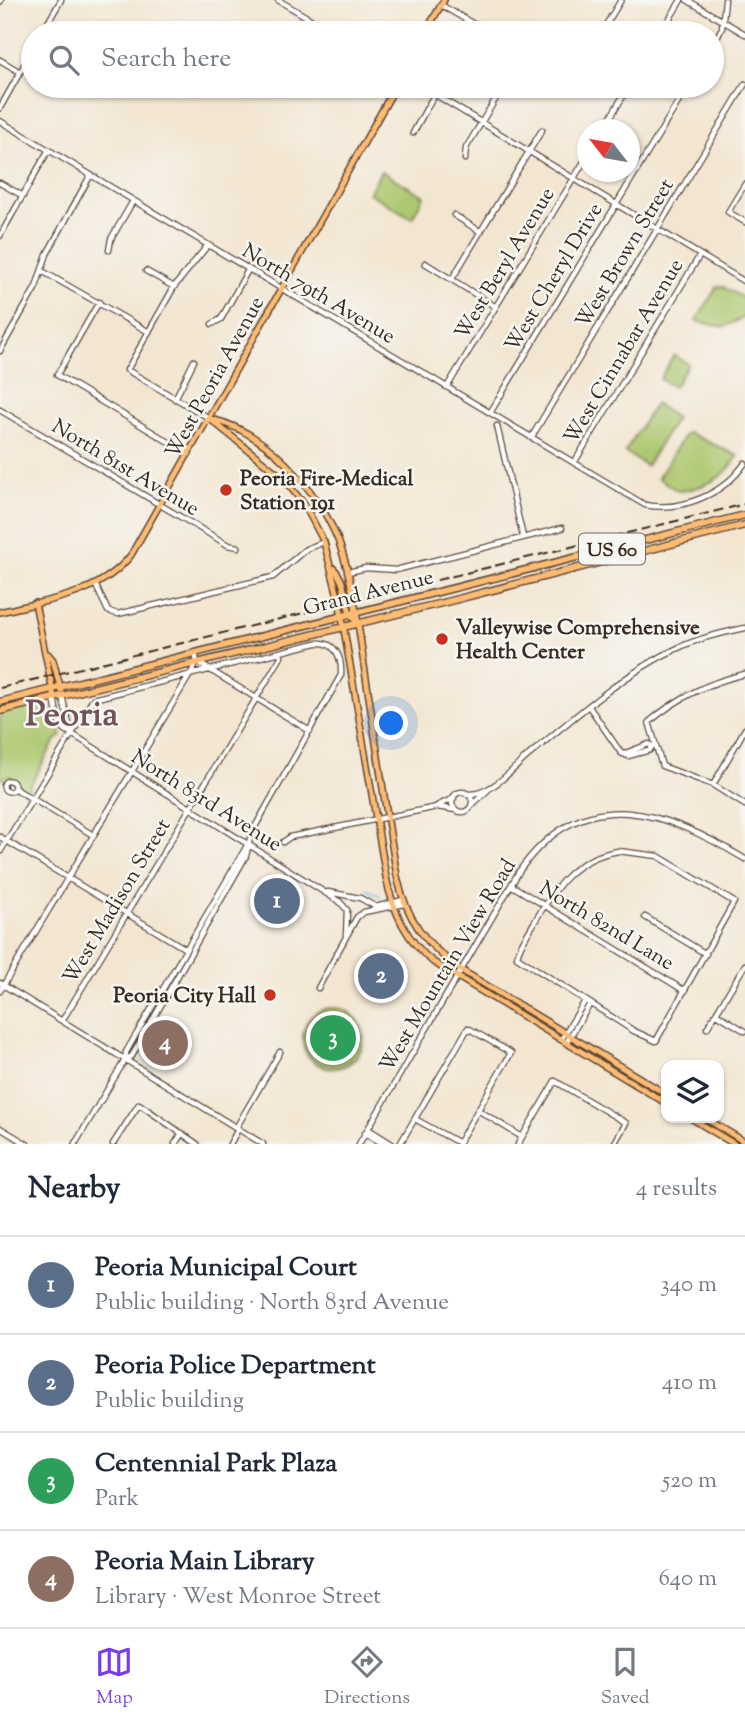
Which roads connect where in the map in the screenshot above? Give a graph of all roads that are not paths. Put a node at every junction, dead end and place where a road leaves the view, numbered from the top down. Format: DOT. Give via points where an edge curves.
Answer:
graph roads {
  1 [pos="61,0"];
  2 [pos="278,0"];
  3 [pos="621,0"];
  4 [pos="681,0"];
  5 [pos="687,0"];
  6 [pos="725,0"];
  7 [pos="443,2"];
  8 [pos="49,21"];
  9 [pos="314,21"];
  10 [pos="432,21"];
  11 [pos="471,21"];
  12 [pos="608,21"];
  13 [pos="668,21"];
  14 [pos="723,21"];
  15 [pos="724,22"];
  16 [pos="745,34"];
  17 [pos="0,60"];
  18 [pos="20,72"];
  19 [pos="745,84"];
  20 [pos="389,98"];
  21 [pos="433,98"];
  22 [pos="442,98"];
  23 [pos="622,98"];
  24 [pos="681,98"];
  25 [pos="495,100"];
  26 [pos="0,108"];
  27 [pos="610,119"];
  28 [pos="0,121"];
  29 [pos="482,122"];
  30 [pos="542,130"];
  31 [pos="413,133"];
  32 [pos="48,150"];
  33 [pos="529,151"];
  34 [pos="465,159"];
  35 [pos="577,171"];
  36 [pos="90,176"];
  37 [pos="573,178"];
  38 [pos="0,183"];
  39 [pos="745,184"];
  40 [pos="23,195"];
  41 [pos="133,201"];
  42 [pos="615,204"];
  43 [pos="454,215"];
  44 [pos="745,222"];
  45 [pos="657,229"];
  46 [pos="481,232"];
  47 [pos="0,236"];
  48 [pos="208,246"];
  49 [pos="109,250"];
  50 [pos="700,255"];
  51 [pos="425,263"];
  52 [pos="248,270"];
  53 [pos="42,271"];
  54 [pos="146,271"];
  55 [pos="452,279"];
  56 [pos="745,281"];
  57 [pos="174,287"];
  58 [pos="281,290"];
  59 [pos="99,302"];
  60 [pos="496,307"];
  61 [pos="212,324"];
  62 [pos="149,332"];
  63 [pos="0,351"];
  64 [pos="194,361"];
  65 [pos="447,387"];
  66 [pos="175,399"];
  67 [pos="0,410"];
  68 [pos="489,413"];
  69 [pos="210,419"];
  70 [pos="497,426"];
  71 [pos="531,438"];
  72 [pos="189,454"];
  73 [pos="745,463"];
  74 [pos="573,464"];
  75 [pos="314,498"];
  76 [pos="303,504"];
  77 [pos="159,505"];
  78 [pos="745,515"];
  79 [pos="745,524"];
  80 [pos="562,528"];
  81 [pos="523,537"];
  82 [pos="324,542"];
  83 [pos="238,547"];
  84 [pos="348,572"];
  85 [pos="96,586"];
  86 [pos="35,603"];
  87 [pos="0,612"];
  88 [pos="349,614"];
  89 [pos="358,624"];
  90 [pos="344,627"];
  91 [pos="745,628"];
  92 [pos="280,652"];
  93 [pos="195,653"];
  94 [pos="197,662"];
  95 [pos="208,670"];
  96 [pos="191,673"];
  97 [pos="745,674"];
  98 [pos="56,687"];
  99 [pos="58,696"];
  100 [pos="255,698"];
  101 [pos="0,702"];
  102 [pos="590,708"];
  103 [pos="0,711"];
  104 [pos="745,729"];
  105 [pos="310,731"];
  106 [pos="72,733"];
  107 [pos="654,745"];
  108 [pos="132,771"];
  109 [pos="713,785"];
  110 [pos="491,787"];
  111 [pos="13,788"];
  112 [pos="467,794"];
  113 [pos="454,798"];
  114 [pos="32,799"];
  115 [pos="745,804"];
  116 [pos="191,806"];
  117 [pos="471,806"];
  118 [pos="437,807"];
  119 [pos="456,810"];
  120 [pos="388,816"];
  121 [pos="377,818"];
  122 [pos="93,835"];
  123 [pos="0,837"];
  124 [pos="6,841"];
  125 [pos="284,842"];
  126 [pos="248,844"];
  127 [pos="0,852"];
  128 [pos="745,859"];
  129 [pos="67,877"];
  130 [pos="511,885"];
  131 [pos="220,887"];
  132 [pos="227,890"];
  133 [pos="327,892"];
  134 [pos="352,898"];
  135 [pos="364,902"];
  136 [pos="404,902"];
  137 [pos="393,905"];
  138 [pos="545,905"];
  139 [pos="209,906"];
  140 [pos="215,909"];
  141 [pos="346,909"];
  142 [pos="364,912"];
  143 [pos="126,914"];
  144 [pos="357,917"];
  145 [pos="645,917"];
  146 [pos="346,936"];
  147 [pos="423,938"];
  148 [pos="184,948"];
  149 [pos="420,950"];
  150 [pos="706,954"];
  151 [pos="745,965"];
  152 [pos="461,970"];
  153 [pos="457,977"];
  154 [pos="2,984"];
  155 [pos="162,987"];
  156 [pos="318,989"];
  157 [pos="168,990"];
  158 [pos="0,991"];
  159 [pos="685,991"];
  160 [pos="588,1002"];
  161 [pos="717,1014"];
  162 [pos="144,1019"];
  163 [pos="62,1021"];
  164 [pos="150,1023"];
  165 [pos="706,1028"];
  166 [pos="745,1031"];
  167 [pos="568,1035"];
  168 [pos="564,1041"];
  169 [pos="281,1052"];
  170 [pos="125,1060"];
  171 [pos="661,1091"];
  172 [pos="661,1100"];
  173 [pos="478,1110"];
  174 [pos="415,1119"];
  175 [pos="699,1123"];
  176 [pos="713,1123"];
  177 [pos="0,1128"];
  178 [pos="237,1129"];
  179 [pos="367,1131"];
  180 [pos="182,1133"];
  181 [pos="522,1137"];
  182 [pos="745,1142"];
  183 [pos="27,1144"];
  184 [pos="75,1144"];
  185 [pos="113,1144"];
  186 [pos="175,1144"];
  187 [pos="197,1144"];
  188 [pos="230,1144"];
  189 [pos="263,1144"];
  190 [pos="359,1144"];
  191 [pos="384,1144"];
  192 [pos="392,1144"];
  193 [pos="400,1144"];
  194 [pos="459,1144"];
  195 [pos="518,1144"];
  196 [pos="614,1144"];
  197 [pos="734,1144"];
  1 -- 8 [label="street"];
  2 -- 9 [label="street"];
  3 -- 12 [label="street"];
  4 -- 13 [label="street"];
  5 -- 14 [label="street"];
  6 -- 14 [label="street"];
  7 -- 10 [label="main road"];
  7 -- 11 [label="street"];
  15 -- 16 [label="street"];
  17 -- 18 [label="street"];
  18 -- 26 [label="street"];
  19 -- 45 [label="street, West Brown Street"];
  20 -- 58 [label="main road, West Peoria Avenue"];
  21 -- 31 [label="street"];
  22 -- 29 [label="street"];
  23 -- 27 [label="street"];
  24 -- 42 [label="street, West Cheryl Drive"];
  25 -- 29 [label="street"];
  28 -- 32 [label="street, North 79th Avenue"];
  29 -- 33 [label="street"];
  29 -- 34 [label="street" via="466,148"];
  30 -- 33 [label="street"];
  32 -- 36 [label="street, North 79th Avenue"];
  32 -- 40 [label="street"];
  33 -- 37 [label="street"];
  33 -- 46 [label="street"];
  35 -- 37 [label="street, West Beryl Avenue"];
  36 -- 41 [label="street, North 79th Avenue"];
  36 -- 53 [label="street"];
  37 -- 42 [label="street"];
  37 -- 60 [label="street, West Beryl Avenue"];
  38 -- 40 [label="street"];
  39 -- 44 [label="street" via="728,212"];
  40 -- 47 [label="street"];
  41 -- 48 [label="street, North 79th Avenue"];
  41 -- 49 [label="street"];
  42 -- 45 [label="street"];
  42 -- 68 [label="street, West Cheryl Drive"];
  43 -- 46 [label="street"];
  45 -- 50 [label="street"];
  45 -- 71 [label="street, West Brown Street"];
  46 -- 55 [label="street"];
  48 -- 52 [label="street, North 79th Avenue"];
  48 -- 57 [label="street"];
  50 -- 56 [label="street"];
  50 -- 74 [label="street, West Cinnabar Avenue"];
  51 -- 55 [label="street"];
  52 -- 58 [label="street, North 79th Avenue"];
  52 -- 61 [label="street" via="221,319"];
  53 -- 59 [label="street"];
  53 -- 63 [label="street"];
  54 -- 57 [label="street"];
  55 -- 60 [label="street"];
  57 -- 62 [label="street"];
  58 -- 65 [label="street, North 79th Avenue"];
  58 -- 69 [label="main road, West Peoria Avenue"];
  59 -- 62 [label="street"];
  59 -- 72 [label="street" via="57,375"];
  60 -- 65 [label="street, West Beryl Avenue"];
  62 -- 66 [label="street" via="127,370"];
  64 -- 66 [label="street"];
  65 -- 68 [label="street, North 79th Avenue"];
  66 -- 69 [label="street"];
  67 -- 77 [label="street, North 81st Avenue"];
  68 -- 71 [label="street, North 79th Avenue"];
  69 -- 72 [label="main road, West Peoria Avenue"];
  69 -- 75 [label="main road" via="224,422 271,452"];
  69 -- 76 [label="main road" via="276,471"];
  70 -- 81 [label="street"];
  71 -- 74 [label="street, North 79th Avenue"];
  72 -- 77 [label="main road, West Peoria Avenue"];
  73 -- 74 [label="street, North 79th Avenue" via="716,491 691,501 652,506"];
  75 -- 76 [label="main road"];
  75 -- 84 [label="main road" via="334,531"];
  76 -- 82 [label="main road"];
  77 -- 83 [label="street, North 81st Avenue"];
  77 -- 85 [label="main road, West Peoria Avenue" via="131,555"];
  78 -- 88 [label="highway, Grand Avenue / US 60"];
  79 -- 89 [label="highway, Grand Avenue / US 60"];
  80 -- 81 [label="street"];
  81 -- 84 [label="street" via="397,570"];
  82 -- 85 [label="street" via="306,549 273,577 118,614 108,611"];
  82 -- 88 [label="main road"];
  84 -- 88 [label="main road"];
  85 -- 86 [label="main road, West Peoria Avenue"];
  86 -- 87 [label="main road, West Peoria Avenue"];
  86 -- 98 [label="main road, North 83rd Avenue" via="53,660"];
  88 -- 89 [label="main road"];
  88 -- 90 [label="main road"];
  88 -- 93 [label="highway, Grand Avenue / US 60"];
  89 -- 90 [label="highway, Grand Avenue / US 60"];
  89 -- 120 [label="main road"];
  90 -- 94 [label="highway, Grand Avenue / US 60"];
  90 -- 121 [label="main road"];
  91 -- 102 [label="street" via="695,640 663,655"];
  92 -- 95 [label="street"];
  92 -- 100 [label="street, West Madison Street"];
  92 -- 105 [label="street" via="326,643 337,652 341,676"];
  93 -- 94 [label="street"];
  93 -- 98 [label="highway, Grand Avenue / US 60"];
  94 -- 95 [label="street"];
  94 -- 96 [label="street"];
  94 -- 99 [label="highway, Grand Avenue / US 60"];
  95 -- 96 [label="street"];
  95 -- 100 [label="street"];
  96 -- 106 [label="street" via="93,699"];
  96 -- 108 [label="street"];
  97 -- 107 [label="street" via="710,683 656,716 649,722"];
  98 -- 99 [label="main road, North 83rd Avenue"];
  98 -- 101 [label="highway, Grand Avenue / US 60"];
  99 -- 103 [label="highway, Grand Avenue / US 60"];
  99 -- 106 [label="street, North 83rd Avenue"];
  99 -- 106 [label="street, North 83rd Avenue" via="60,724"];
  100 -- 105 [label="street"];
  100 -- 116 [label="street, West Madison Street"];
  102 -- 107 [label="street" via="623,754 638,754"];
  102 -- 110 [label="street"];
  104 -- 109 [label="street"];
  105 -- 126 [label="street"];
  106 -- 108 [label="street, North 83rd Avenue"];
  106 -- 114 [label="street"];
  107 -- 109 [label="street" via="662,766"];
  108 -- 116 [label="street, North 83rd Avenue"];
  108 -- 122 [label="street"];
  109 -- 115 [label="street"];
  110 -- 112 [label="street"];
  110 -- 117 [label="street"];
  111 -- 114 [label="street"];
  112 -- 113 [label="street"];
  112 -- 117 [label="street"];
  113 -- 118 [label="street"];
  113 -- 119 [label="street"];
  114 -- 122 [label="street"];
  114 -- 124 [label="street"];
  116 -- 126 [label="street, North 83rd Avenue"];
  116 -- 143 [label="street, West Madison Street"];
  117 -- 119 [label="street" via="464,812"];
  118 -- 119 [label="street"];
  118 -- 120 [label="street"];
  120 -- 121 [label="street"];
  120 -- 136 [label="main road"];
  121 -- 125 [label="street"];
  121 -- 137 [label="main road"];
  122 -- 129 [label="street"];
  123 -- 124 [label="street"];
  124 -- 127 [label="street"];
  124 -- 129 [label="street"];
  126 -- 131 [label="street"];
  126 -- 132 [label="street"];
  126 -- 133 [label="street, North 83rd Avenue"];
  128 -- 130 [label="street, West Mountain View Road" via="664,817 621,812 581,821 556,833 537,849"];
  129 -- 143 [label="street"];
  129 -- 154 [label="street"];
  130 -- 138 [label="street, North 82nd Lane"];
  130 -- 152 [label="street, West Mountain View Road"];
  131 -- 132 [label="street"];
  131 -- 139 [label="street"];
  132 -- 140 [label="street"];
  133 -- 134 [label="street, North 83rd Avenue"];
  133 -- 141 [label="street, North 83rd Avenue"];
  134 -- 135 [label="street, North 83rd Avenue"];
  134 -- 141 [label="street"];
  135 -- 137 [label="street, North 83rd Avenue" via="376,907"];
  135 -- 142 [label="street"];
  136 -- 137 [label="street, North 83rd Avenue"];
  136 -- 147 [label="main road"];
  137 -- 142 [label="street, North 83rd Avenue"];
  137 -- 149 [label="main road" via="405,932"];
  138 -- 150 [label="street" via="561,880 591,859 618,851 657,856 734,902"];
  138 -- 159 [label="street, North 82nd Lane"];
  138 -- 160 [label="street" via="517,957"];
  139 -- 140 [label="street"];
  139 -- 148 [label="street"];
  140 -- 157 [label="street"];
  141 -- 144 [label="street, North 83rd Avenue"];
  141 -- 146 [label="street"];
  142 -- 144 [label="street, North 83rd Avenue"];
  143 -- 148 [label="street"];
  143 -- 163 [label="street, West Madison Street"];
  144 -- 146 [label="street"];
  145 -- 150 [label="street"];
  146 -- 156 [label="street"];
  147 -- 149 [label="main road"];
  147 -- 152 [label="main road"];
  148 -- 155 [label="street"];
  149 -- 153 [label="main road"];
  150 -- 159 [label="street"];
  151 -- 161 [label="street"];
  152 -- 153 [label="street, West Mountain View Road"];
  152 -- 167 [label="main road"];
  153 -- 168 [label="main road"];
  153 -- 179 [label="street, West Mountain View Road"];
  154 -- 158 [label="street"];
  154 -- 163 [label="street"];
  155 -- 157 [label="street"];
  155 -- 162 [label="street"];
  157 -- 164 [label="street"];
  159 -- 160 [label="street" via="653,1041"];
  160 -- 167 [label="street"];
  161 -- 165 [label="street"];
  161 -- 166 [label="street"];
  162 -- 164 [label="street"];
  162 -- 170 [label="street"];
  163 -- 170 [label="street"];
  164 -- 170 [label="street"];
  167 -- 168 [label="street"];
  167 -- 171 [label="main road"];
  168 -- 172 [label="main road"];
  169 -- 178 [label="street"];
  170 -- 178 [label="street"];
  170 -- 184 [label="street"];
  173 -- 174 [label="street" via="511,1053 468,1028"];
  173 -- 181 [label="street"];
  173 -- 194 [label="street"];
  174 -- 193 [label="street"];
  174 -- 194 [label="street"];
  175 -- 197 [label="main road"];
  176 -- 182 [label="main road"];
  177 -- 183 [label="street"];
  178 -- 188 [label="street"];
  178 -- 189 [label="street"];
  179 -- 190 [label="street, West Mountain View Road"];
  179 -- 191 [label="street"];
  179 -- 192 [label="street"];
  180 -- 185 [label="street" via="139,1104"];
  180 -- 186 [label="street"];
  180 -- 187 [label="street"];
  181 -- 195 [label="street"];
  181 -- 196 [label="street" via="555,1081 626,1123"];
}
